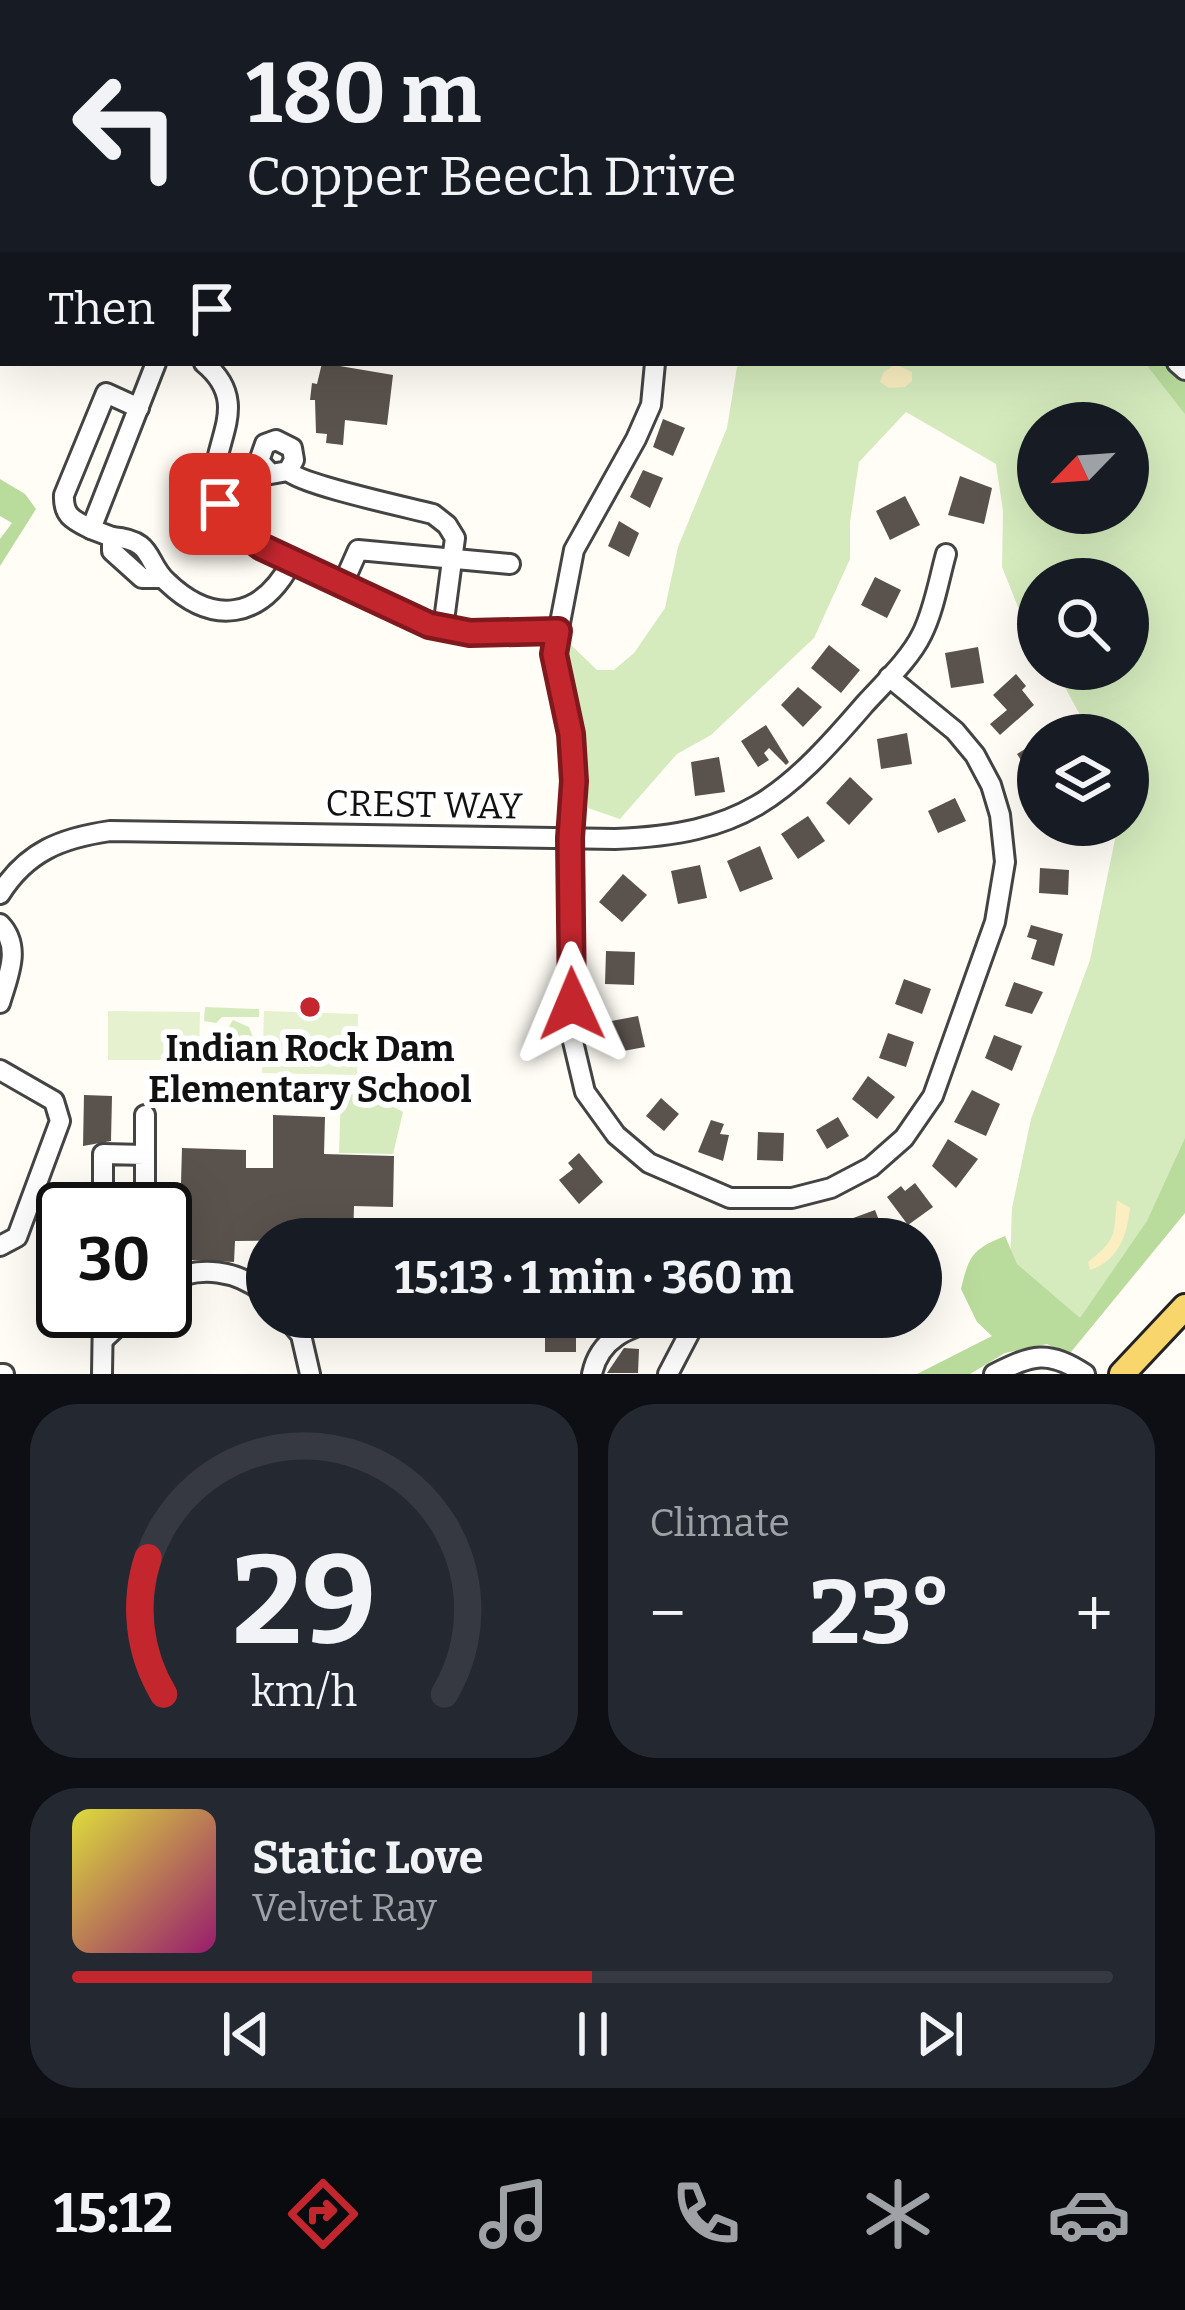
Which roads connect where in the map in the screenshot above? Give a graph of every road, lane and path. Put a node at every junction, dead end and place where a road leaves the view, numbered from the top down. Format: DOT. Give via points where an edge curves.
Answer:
graph roads {
  1 [pos="155,366"];
  2 [pos="207,366"];
  3 [pos="655,366"];
  4 [pos="139,408"];
  5 [pos="220,449"];
  6 [pos="91,529"];
  7 [pos="946,554"];
  8 [pos="452,559"];
  9 [pos="291,562"];
  10 [pos="510,564"];
  11 [pos="342,586"];
  12 [pos="443,628"];
  13 [pos="558,631"];
  14 [pos="889,676"];
  15 [pos="570,838"];
  16 [pos="0,894"];
  17 [pos="0,924"];
  18 [pos="0,1003"];
  19 [pos="0,1070"];
  20 [pos="146,1115"];
  21 [pos="145,1155"];
  22 [pos="103,1182"];
  23 [pos="145,1182"];
  24 [pos="0,1246"];
  25 [pos="192,1275"];
  26 [pos="246,1279"];
  27 [pos="1185,1306"];
  28 [pos="303,1338"];
  29 [pos="613,1338"];
  30 [pos="687,1338"];
  31 [pos="103,1340"];
  32 [pos="102,1374"];
  33 [pos="310,1374"];
  34 [pos="592,1374"];
  35 [pos="668,1374"];
  36 [pos="994,1374"];
  37 [pos="1085,1374"];
  38 [pos="1122,1374"];
  1 -- 4 [label="street"];
  2 -- 5 [label="street" via="230,402"];
  3 -- 13 [label="street" via="651,405 574,550"];
  4 -- 6 [label="street"];
  4 -- 6 [label="street" via="106,393 64,494 70,519"];
  5 -- 8 [label="street" via="259,454 282,441 294,454 288,471 308,484 434,514 455,538"];
  5 -- 9 [label="street" via="220,504 242,532"];
  6 -- 9 [label="street" via="131,538 157,562 161,578 220,612 243,612 263,598"];
  7 -- 14 [label="street, CREST WAY" via="922,635"];
  8 -- 10 [label="street"];
  8 -- 11 [label="street" via="358,550"];
  8 -- 12 [label="street"];
  9 -- 11 [label="street"];
  11 -- 12 [label="street"];
  12 -- 13 [label="street"];
  13 -- 15 [label="street" via="554,654 574,781"];
  14 -- 15 [label="street, CREST WAY" via="807,772 724,823 666,837"];
  14 -- 15 [label="street" via="975,755 1000,814 1004,888 934,1096 904,1138 853,1178 793,1198 730,1198 650,1163 616,1135 584,1092 571,1033"];
  15 -- 16 [label="street, CREST WAY" via="110,830 58,840 32,856"];
  17 -- 18 [label="street" via="10,934 13,960"];
  19 -- 24 [label="street" via="54,1102 60,1121 16,1237"];
  20 -- 21 [label="street"];
  21 -- 22 [label="street" via="103,1154"];
  21 -- 23 [label="street"];
  25 -- 26 [label="street"];
  27 -- 38 [label="main road"];
  28 -- 33 [label="street"];
  29 -- 34 [label="street" via="598,1352"];
  30 -- 35 [label="street"];
  31 -- 32 [label="street"];
  36 -- 37 [label="street" via="1045,1355"];
}
